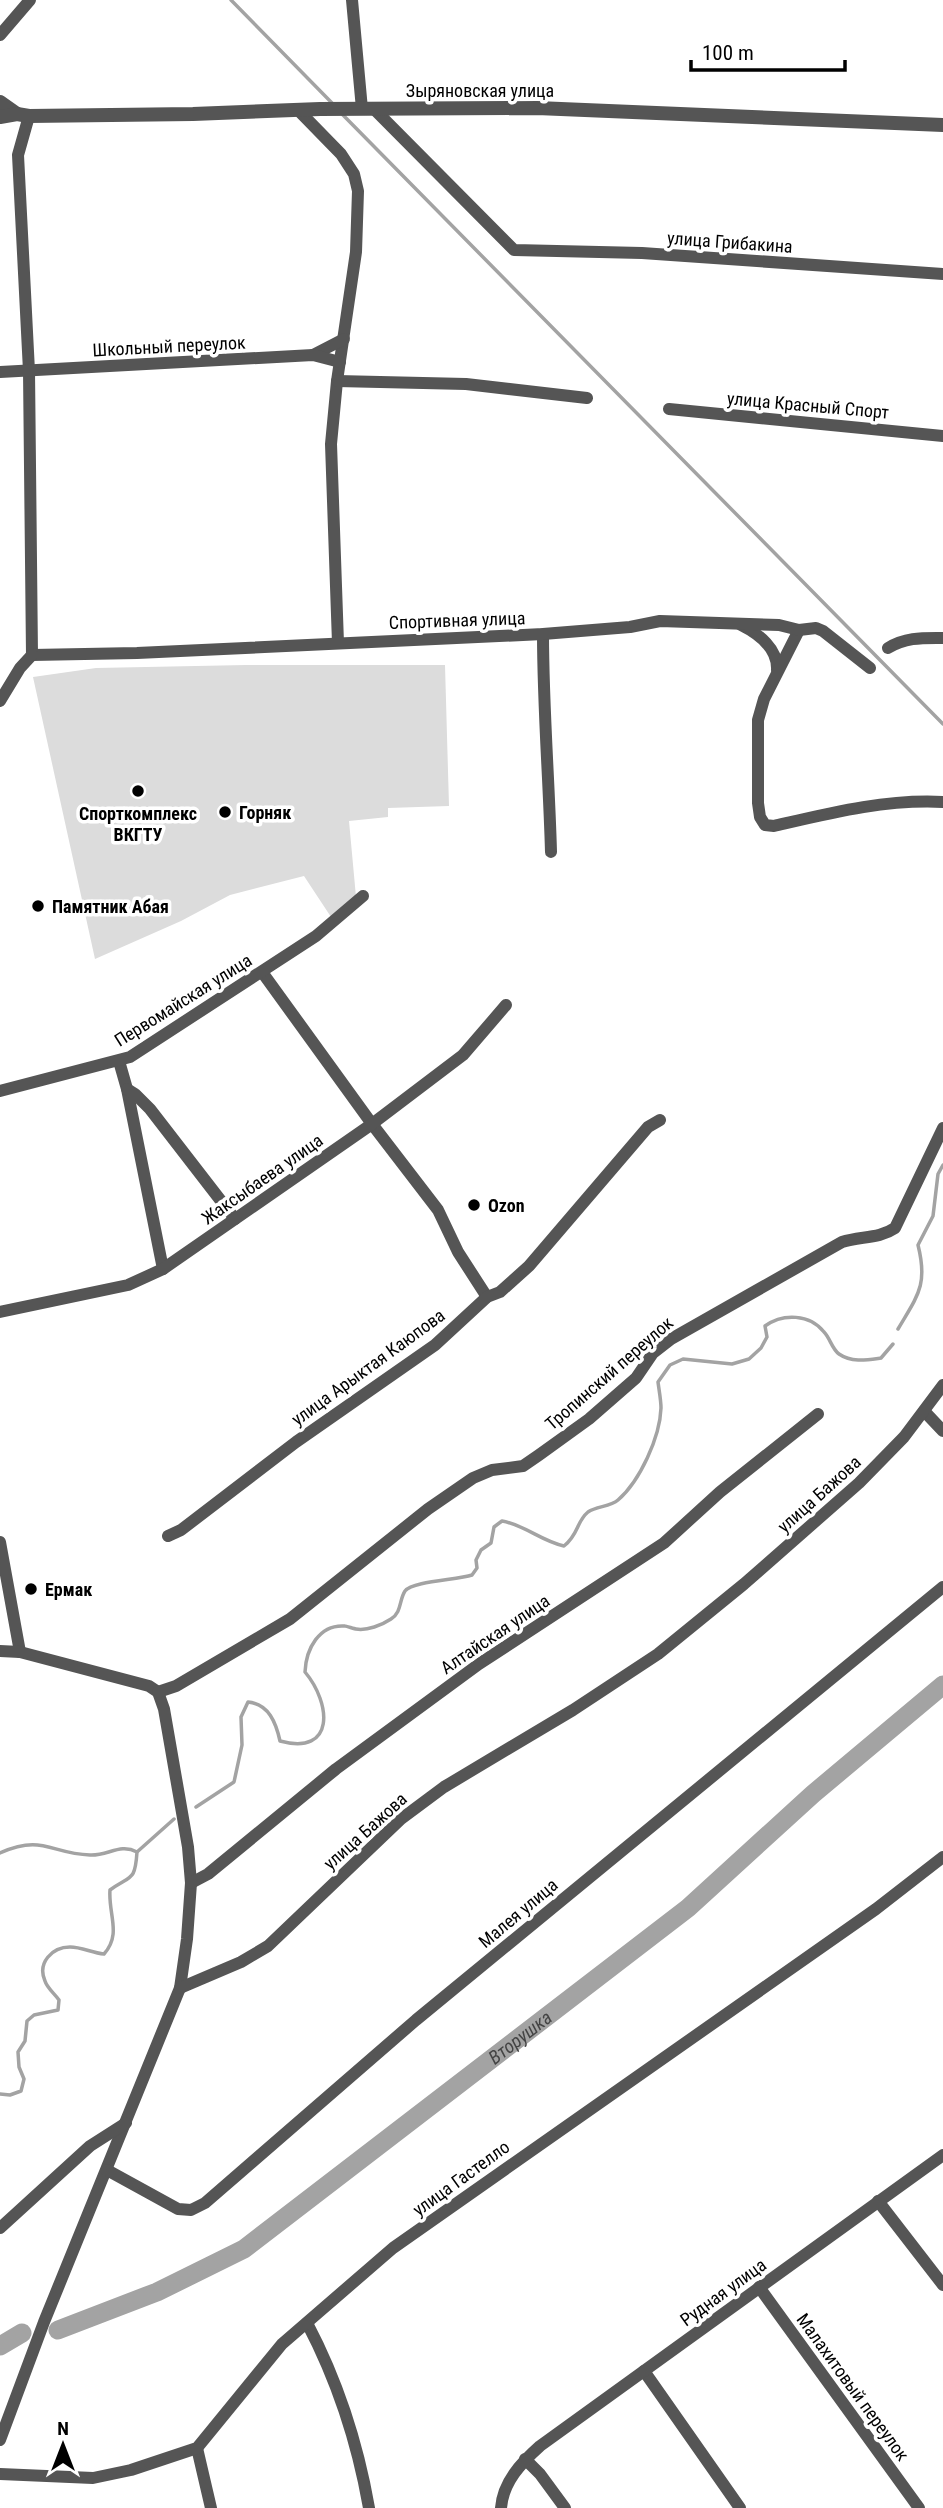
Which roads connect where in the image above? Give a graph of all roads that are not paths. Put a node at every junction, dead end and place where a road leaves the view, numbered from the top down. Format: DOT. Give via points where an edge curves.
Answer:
graph roads {
  1 [pos="30,0"];
  2 [pos="352,0"];
  3 [pos="0,35"];
  4 [pos="0,102"];
  5 [pos="368,109"];
  6 [pos="299,110"];
  7 [pos="23,115"];
  8 [pos="0,117"];
  9 [pos="943,125"];
  10 [pos="943,274"];
  11 [pos="344,339"];
  12 [pos="313,355"];
  13 [pos="340,362"];
  14 [pos="29,371"];
  15 [pos="0,372"];
  16 [pos="337,381"];
  17 [pos="587,398"];
  18 [pos="669,409"];
  19 [pos="943,436"];
  20 [pos="741,624"];
  21 [pos="799,629"];
  22 [pos="543,634"];
  23 [pos="943,638"];
  24 [pos="338,643"];
  25 [pos="888,648"];
  26 [pos="32,655"];
  27 [pos="870,668"];
  28 [pos="777,671"];
  29 [pos="0,701"];
  30 [pos="943,802"];
  31 [pos="551,852"];
  32 [pos="363,896"];
  33 [pos="262,972"];
  34 [pos="506,1005"];
  35 [pos="119,1061"];
  36 [pos="127,1089"];
  37 [pos="0,1091"];
  38 [pos="660,1120"];
  39 [pos="372,1124"];
  40 [pos="943,1128"];
  41 [pos="235,1219"];
  42 [pos="163,1269"];
  43 [pos="487,1297"];
  44 [pos="0,1312"];
  45 [pos="943,1385"];
  46 [pos="924,1410"];
  47 [pos="818,1414"];
  48 [pos="943,1431"];
  49 [pos="168,1536"];
  50 [pos="0,1542"];
  51 [pos="943,1587"];
  52 [pos="0,1651"];
  53 [pos="20,1652"];
  54 [pos="158,1692"];
  55 [pos="943,1857"];
  56 [pos="191,1882"];
  57 [pos="180,1988"];
  58 [pos="126,2123"];
  59 [pos="943,2155"];
  60 [pos="107,2171"];
  61 [pos="878,2201"];
  62 [pos="0,2228"];
  63 [pos="943,2284"];
  64 [pos="759,2287"];
  65 [pos="307,2323"];
  66 [pos="644,2371"];
  67 [pos="0,2440"];
  68 [pos="197,2448"];
  69 [pos="525,2459"];
  70 [pos="0,2474"];
  71 [pos="211,2508"];
  72 [pos="369,2508"];
  73 [pos="501,2508"];
  74 [pos="565,2508"];
  75 [pos="740,2508"];
  76 [pos="919,2508"];
  1 -- 3 [label="street"];
  2 -- 5 [label="street"];
  4 -- 7 [label="street"];
  5 -- 6 [label="street, Зыряновская улица"];
  5 -- 9 [label="street, Зыряновская улица" via="537,108"];
  5 -- 10 [label="street, улица Грибакина" via="514,250 642,253"];
  6 -- 7 [label="street, Зыряновская улица"];
  6 -- 11 [label="street" via="341,154 358,191 356,253"];
  7 -- 8 [label="street, Зыряновская улица"];
  7 -- 14 [label="street" via="18,155"];
  11 -- 12 [label="street"];
  11 -- 13 [label="street"];
  12 -- 13 [label="street, Школьный переулок"];
  12 -- 14 [label="street, Школьный переулок"];
  13 -- 16 [label="street"];
  14 -- 15 [label="street, Школьный переулок"];
  14 -- 26 [label="street"];
  16 -- 17 [label="street" via="466,384"];
  16 -- 24 [label="street" via="331,444"];
  18 -- 19 [label="street, улица Красный Спорт"];
  20 -- 21 [label="street, Спортивная улица"];
  20 -- 22 [label="street, Спортивная улица" via="660,621"];
  20 -- 28 [label="street" via="774,652"];
  21 -- 27 [label="street, Спортивная улица" via="823,631"];
  21 -- 28 [label="street"];
  22 -- 24 [label="street, Спортивная улица"];
  22 -- 31 [label="street"];
  23 -- 25 [label="street" via="912,638"];
  24 -- 26 [label="street, Спортивная улица"];
  26 -- 29 [label="street"];
  28 -- 30 [label="street" via="758,720 758,803 765,825 870,806"];
  32 -- 33 [label="street, Первомайская улица" via="316,936"];
  33 -- 35 [label="street, Первомайская улица"];
  33 -- 39 [label="street"];
  34 -- 39 [label="street, Жаксыбаева улица" via="463,1055"];
  35 -- 36 [label="street"];
  35 -- 37 [label="street, Первомайская улица"];
  36 -- 41 [label="street" via="150,1110"];
  36 -- 42 [label="street"];
  38 -- 43 [label="street, улица Арыктая Каюпова" via="648,1127 529,1266 500,1292"];
  39 -- 41 [label="street, Жаксыбаева улица"];
  39 -- 43 [label="street" via="438,1210"];
  40 -- 54 [label="street, Тропинский переулок" via="895,1228 880,1236 842,1242 671,1339 589,1419 539,1455 523,1466 473,1478 275,1629"];
  41 -- 42 [label="street, Жаксыбаева улица"];
  42 -- 44 [label="street, Жаксыбаева улица" via="128,1285"];
  43 -- 49 [label="street, улица Арыктая Каюпова" via="435,1345"];
  45 -- 46 [label="street, улица Бажова"];
  46 -- 48 [label="street"];
  46 -- 57 [label="street, улица Бажова" via="859,1483 658,1654 444,1787 401,1819 268,1946"];
  47 -- 56 [label="street, Алтайская улица" via="720,1492 664,1544 479,1664 336,1769 208,1874"];
  50 -- 53 [label="street"];
  51 -- 60 [label="street, Малея улица" via="416,2020 205,2203 191,2210 178,2209"];
  52 -- 53 [label="street"];
  53 -- 54 [label="street"];
  54 -- 56 [label="street" via="184,1816"];
  55 -- 65 [label="street, улица Гастелло" via="876,1909 393,2248"];
  56 -- 57 [label="street"];
  57 -- 58 [label="street"];
  58 -- 60 [label="street"];
  58 -- 62 [label="street" via="90,2146"];
  59 -- 61 [label="street, Рудная улица"];
  60 -- 67 [label="street"];
  61 -- 63 [label="street"];
  61 -- 64 [label="street, Рудная улица"];
  64 -- 66 [label="street, Рудная улица"];
  64 -- 76 [label="street, Малахитовый переулок"];
  65 -- 68 [label="street, улица Гастелло" via="282,2344"];
  65 -- 72 [label="street" via="321,2348 345,2416"];
  66 -- 69 [label="street, Рудная улица"];
  66 -- 75 [label="street"];
  68 -- 70 [label="street" via="93,2478"];
  68 -- 71 [label="street"];
  69 -- 73 [label="street, Рудная улица" via="502,2495"];
  69 -- 74 [label="street"];
}
